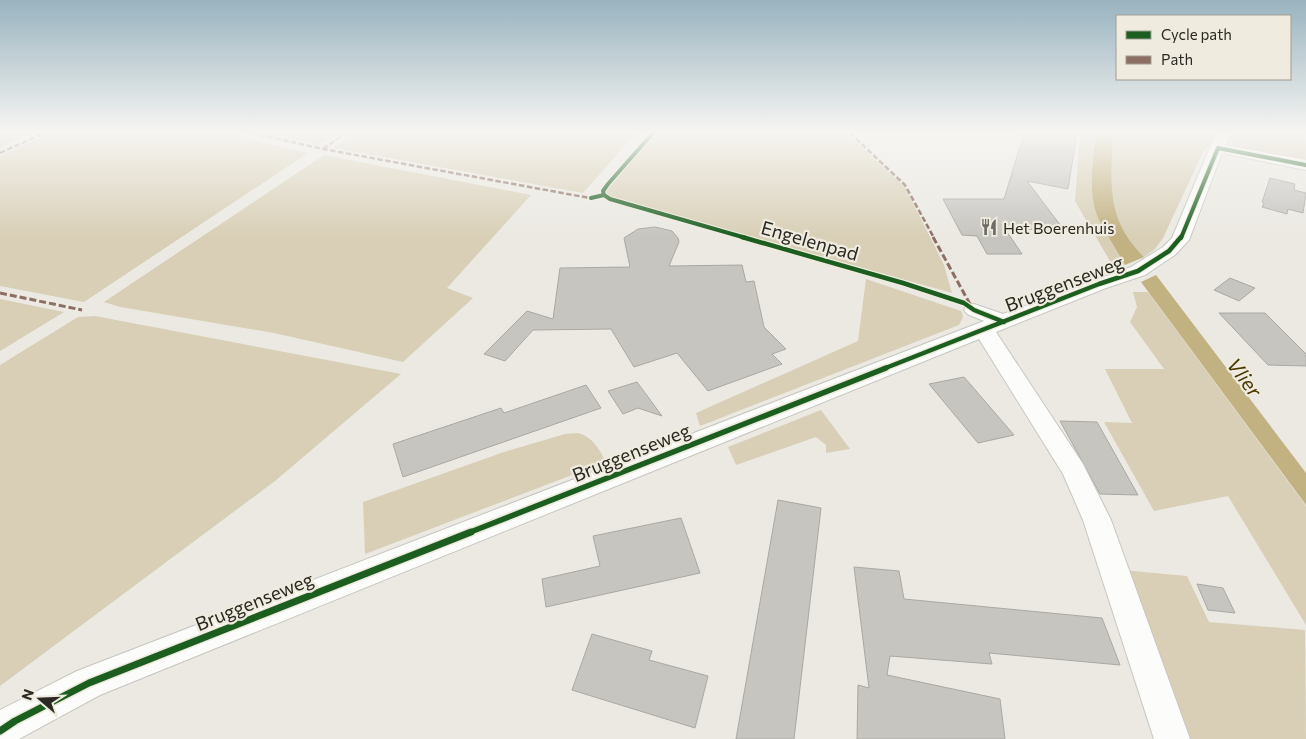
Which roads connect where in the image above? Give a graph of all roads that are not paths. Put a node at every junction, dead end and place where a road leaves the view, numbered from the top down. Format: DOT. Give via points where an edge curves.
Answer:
graph roads {
  1 [pos="1210,167"];
  2 [pos="987,320"];
  3 [pos="0,731"];
  4 [pos="1172,739"];
  1 -- 2 [label="street, Bruggenseweg" via="1180,240 1169,251 1138,271"];
  2 -- 3 [label="street, Bruggenseweg" via="89,683"];
  2 -- 4 [label="street" via="1074,471 1097,520"];
}
